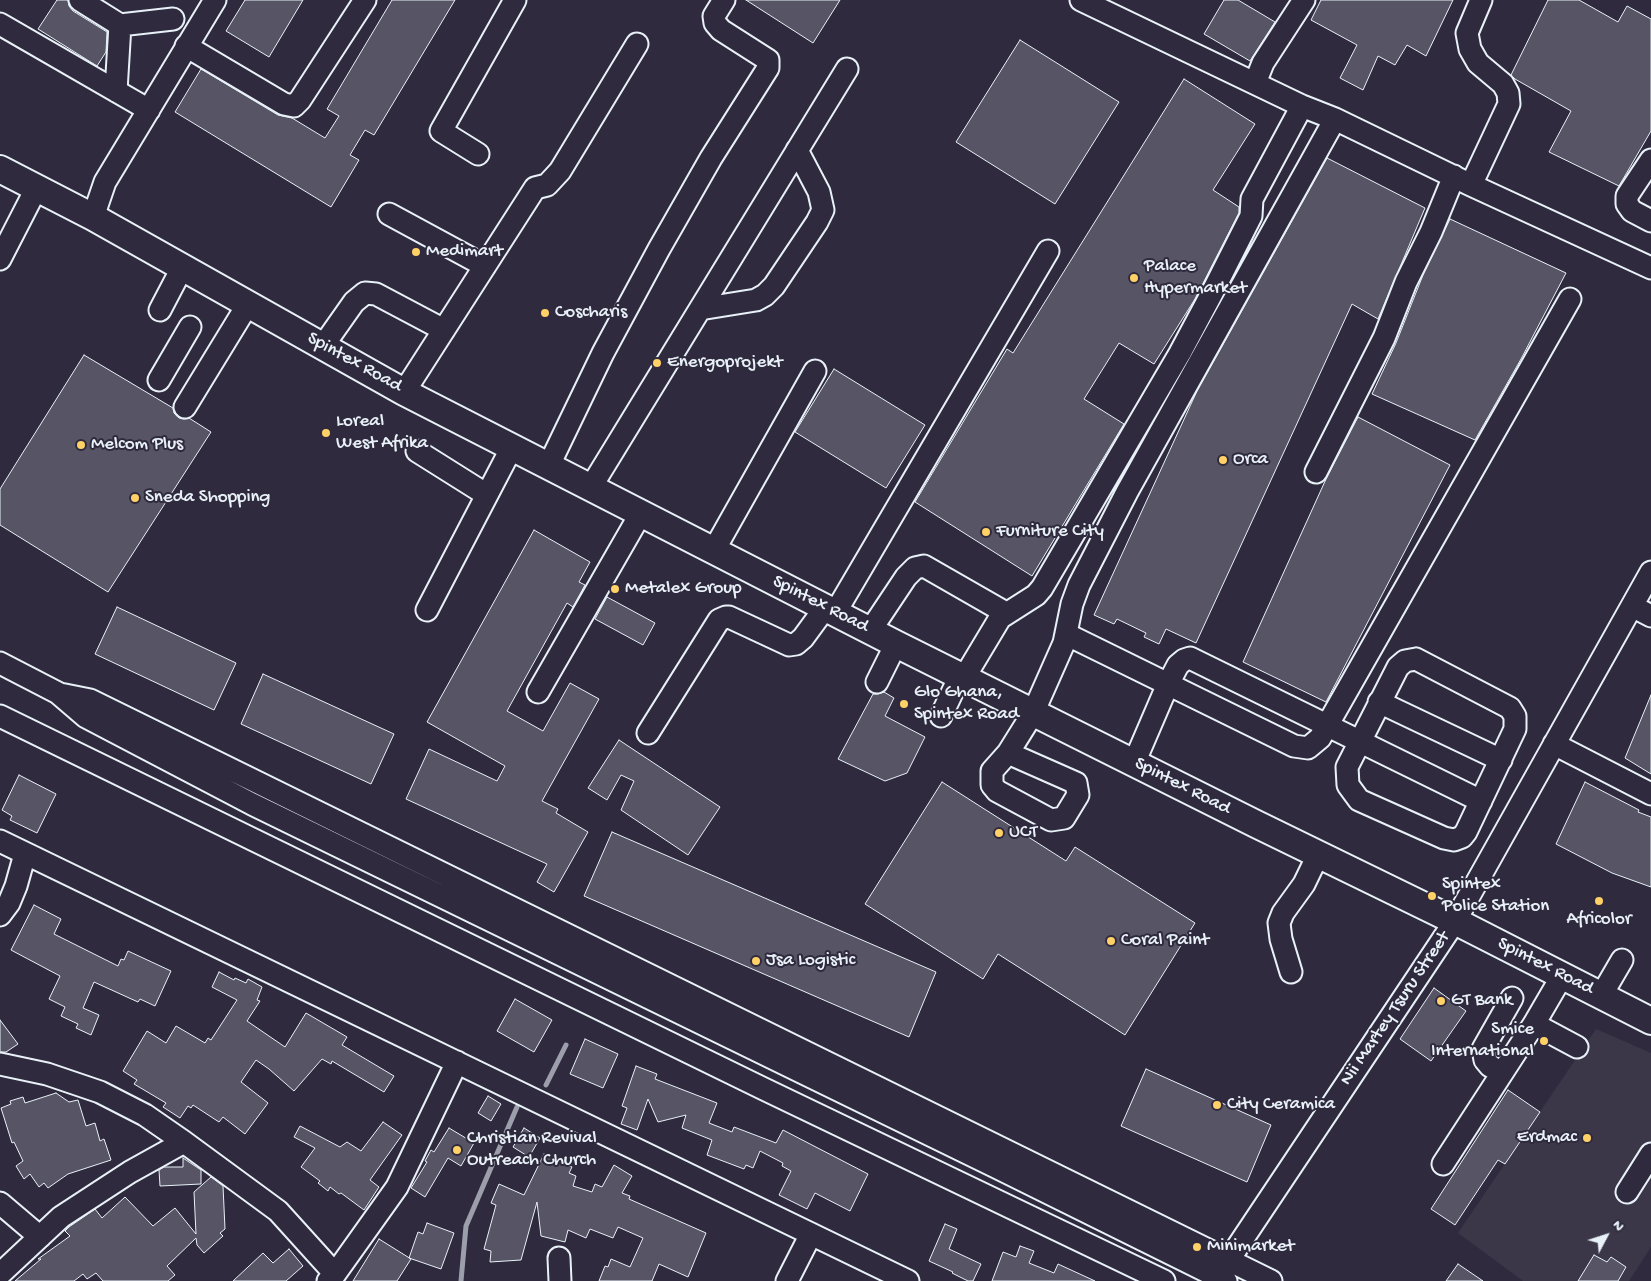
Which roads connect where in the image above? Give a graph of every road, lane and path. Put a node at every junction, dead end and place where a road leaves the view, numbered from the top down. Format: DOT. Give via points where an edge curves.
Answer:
graph roads {
  1 [pos="80,0"];
  2 [pos="214,0"];
  3 [pos="365,0"];
  4 [pos="515,0"];
  5 [pos="724,0"];
  6 [pos="1082,0"];
  7 [pos="1304,0"];
  8 [pos="1481,0"];
  9 [pos="173,19"];
  10 [pos="0,24"];
  11 [pos="120,25"];
  12 [pos="637,44"];
  13 [pos="186,46"];
  14 [pos="847,69"];
  15 [pos="1255,83"];
  16 [pos="116,91"];
  17 [pos="1302,106"];
  18 [pos="149,110"];
  19 [pos="1335,120"];
  20 [pos="797,150"];
  21 [pos="478,154"];
  22 [pos="1651,160"];
  23 [pos="0,169"];
  24 [pos="1462,180"];
  25 [pos="36,187"];
  26 [pos="389,214"];
  27 [pos="93,217"];
  28 [pos="1651,221"];
  29 [pos="1048,251"];
  30 [pos="0,260"];
  31 [pos="485,266"];
  32 [pos="182,268"];
  33 [pos="1651,268"];
  34 [pos="1570,299"];
  35 [pos="248,304"];
  36 [pos="700,309"];
  37 [pos="160,310"];
  38 [pos="190,327"];
  39 [pos="444,330"];
  40 [pos="323,346"];
  41 [pos="815,372"];
  42 [pos="160,380"];
  43 [pos="404,392"];
  44 [pos="185,407"];
  45 [pos="512,447"];
  46 [pos="417,451"];
  47 [pos="549,465"];
  48 [pos="1316,472"];
  49 [pos="591,487"];
  50 [pos="487,495"];
  51 [pos="641,513"];
  52 [pos="714,550"];
  53 [pos="1651,572"];
  54 [pos="1632,606"];
  55 [pos="427,610"];
  56 [pos="830,610"];
  57 [pos="1006,613"];
  58 [pos="1651,616"];
  59 [pos="870,630"];
  60 [pos="1066,634"];
  61 [pos="896,644"];
  62 [pos="0,663"];
  63 [pos="962,677"];
  64 [pos="876,682"];
  65 [pos="1168,684"];
  66 [pos="538,692"];
  67 [pos="58,693"];
  68 [pos="1380,702"];
  69 [pos="1033,713"];
  70 [pos="0,716"];
  71 [pos="940,716"];
  72 [pos="1327,726"];
  73 [pos="648,733"];
  74 [pos="1358,741"];
  75 [pos="1554,744"];
  76 [pos="1008,753"];
  77 [pos="1501,760"];
  78 [pos="1134,763"];
  79 [pos="1651,794"];
  80 [pos="1481,802"];
  81 [pos="0,841"];
  82 [pos="25,854"];
  83 [pos="1318,855"];
  84 [pos="0,915"];
  85 [pos="1455,921"];
  86 [pos="1622,960"];
  87 [pos="1291,972"];
  88 [pos="1562,976"];
  89 [pos="1601,996"];
  90 [pos="1512,998"];
  91 [pos="1651,1021"];
  92 [pos="1534,1024"];
  93 [pos="1577,1048"];
  94 [pos="457,1062"];
  95 [pos="0,1064"];
  96 [pos="1502,1073"];
  97 [pos="184,1142"];
  98 [pos="1651,1154"];
  99 [pos="1443,1164"];
  100 [pos="1627,1192"];
  101 [pos="0,1203"];
  102 [pos="811,1234"];
  103 [pos="40,1237"];
  104 [pos="559,1258"];
  105 [pos="1229,1259"];
  106 [pos="0,1274"];
  107 [pos="332,1278"];
  108 [pos="1219,1280"];
  109 [pos="560,1281"];
  110 [pos="788,1281"];
  111 [pos="908,1281"];
  112 [pos="1164,1281"];
  113 [pos="1271,1281"];
  1 -- 11 [label="street"];
  2 -- 13 [label="street"];
  3 -- 13 [label="street" via="294,106 284,104"];
  4 -- 21 [label="street" via="442,131"];
  5 -- 47 [label="street" via="714,16 715,24 768,60 768,68 711,158 660,249 603,353"];
  6 -- 15 [label="street"];
  7 -- 15 [label="street" via="1263,63"];
  8 -- 24 [label="street" via="1467,33 1470,48 1478,63 1503,84 1510,104"];
  9 -- 11 [label="street"];
  10 -- 16 [label="street"];
  11 -- 16 [label="street"];
  12 -- 31 [label="street" via="560,171 547,185 534,188"];
  13 -- 18 [label="street"];
  14 -- 20 [label="street"];
  15 -- 17 [label="street"];
  16 -- 18 [label="street"];
  17 -- 19 [label="street"];
  17 -- 57 [label="street" via="1252,199 1251,216 1211,295 1100,491 1042,588"];
  18 -- 27 [label="street" via="105,182"];
  19 -- 24 [label="street"];
  19 -- 60 [label="street" via="1126,492 1079,585"];
  20 -- 36 [label="street"];
  20 -- 36 [label="street" via="819,192 823,210 817,222 774,286 765,294 756,300"];
  22 -- 28 [label="street" via="1627,196 1627,204 1632,211"];
  23 -- 25 [label="main road, Spintex Road"];
  24 -- 33 [label="street"];
  24 -- 48 [label="street" via="1431,232 1406,282 1384,338"];
  25 -- 27 [label="main road, Spintex Road"];
  25 -- 30 [label="street"];
  26 -- 31 [label="street"];
  27 -- 32 [label="main road, Spintex Road"];
  29 -- 56 [label="street"];
  31 -- 39 [label="street"];
  32 -- 35 [label="main road, Spintex Road"];
  32 -- 37 [label="street"];
  34 -- 72 [label="street"];
  35 -- 40 [label="main road, Spintex Road"];
  35 -- 44 [label="street"];
  36 -- 49 [label="street"];
  38 -- 42 [label="street"];
  39 -- 40 [label="street" via="376,294 365,294 354,302"];
  39 -- 43 [label="street"];
  40 -- 43 [label="main road, Spintex Road"];
  41 -- 52 [label="street"];
  43 -- 45 [label="main road, Spintex Road"];
  45 -- 47 [label="main road, Spintex Road"];
  45 -- 50 [label="street"];
  46 -- 50 [label="street"];
  47 -- 49 [label="main road, Spintex Road"];
  49 -- 51 [label="main road, Spintex Road"];
  50 -- 55 [label="street"];
  51 -- 52 [label="main road, Spintex Road"];
  51 -- 66 [label="street"];
  52 -- 56 [label="main road, Spintex Road"];
  53 -- 54 [label="street, Nii Martey Tsuru Street"];
  54 -- 58 [label="street"];
  54 -- 75 [label="street, Nii Martey Tsuru Street"];
  56 -- 59 [label="main road, Spintex Road"];
  56 -- 73 [label="street" via="796,644 789,645 729,617 719,620"];
  57 -- 59 [label="street" via="924,566 915,568 906,577"];
  57 -- 63 [label="street"];
  59 -- 61 [label="main road, Spintex Road"];
  60 -- 65 [label="street"];
  60 -- 69 [label="street"];
  61 -- 63 [label="main road, Spintex Road"];
  61 -- 64 [label="street"];
  62 -- 67 [label="street"];
  63 -- 69 [label="main road, Spintex Road"];
  63 -- 71 [label="street"];
  65 -- 72 [label="street" via="1294,746 1308,748 1320,738"];
  65 -- 72 [label="street" via="1178,665 1190,658"];
  65 -- 78 [label="street"];
  67 -- 105 [label="street" via="99,704"];
  67 -- 108 [label="street" via="86,717 252,804"];
  68 -- 74 [label="street"];
  68 -- 77 [label="street"];
  68 -- 77 [label="street" via="1398,667 1405,661 1416,659 1510,708 1515,716 1515,729"];
  69 -- 76 [label="street"];
  69 -- 78 [label="main road, Spintex Road"];
  70 -- 112 [label="street"];
  72 -- 74 [label="street"];
  74 -- 80 [label="street"];
  74 -- 80 [label="street" via="1347,767 1348,785 1359,800 1454,840 1466,832"];
  75 -- 79 [label="street"];
  75 -- 85 [label="street, Nii Martey Tsuru Street"];
  77 -- 80 [label="street"];
  78 -- 83 [label="main road, Spintex Road"];
  81 -- 82 [label="street"];
  82 -- 84 [label="street" via="16,886"];
  82 -- 94 [label="street"];
  83 -- 85 [label="main road, Spintex Road"];
  83 -- 87 [label="street" via="1279,923"];
  85 -- 88 [label="main road, Spintex Road"];
  85 -- 105 [label="street, Nii Martey Tsuru Street"];
  86 -- 89 [label="street"];
  88 -- 89 [label="main road, Spintex Road"];
  88 -- 92 [label="street"];
  89 -- 91 [label="main road, Spintex Road"];
  90 -- 96 [label="street" via="1483,1050 1485,1060"];
  92 -- 93 [label="street"];
  92 -- 96 [label="street"];
  94 -- 102 [label="street"];
  94 -- 107 [label="street" via="397,1187"];
  95 -- 97 [label="street" via="47,1074 100,1092 144,1115"];
  96 -- 99 [label="street"];
  97 -- 103 [label="street" via="61,1217"];
  97 -- 107 [label="street" via="278,1211"];
  98 -- 100 [label="street"];
  101 -- 103 [label="street"];
  102 -- 110 [label="street"];
  102 -- 111 [label="street"];
  103 -- 106 [label="street"];
  104 -- 109 [label="street"];
  105 -- 108 [label="street, Nii Martey Tsuru Street"];
  105 -- 113 [label="street"];
}
